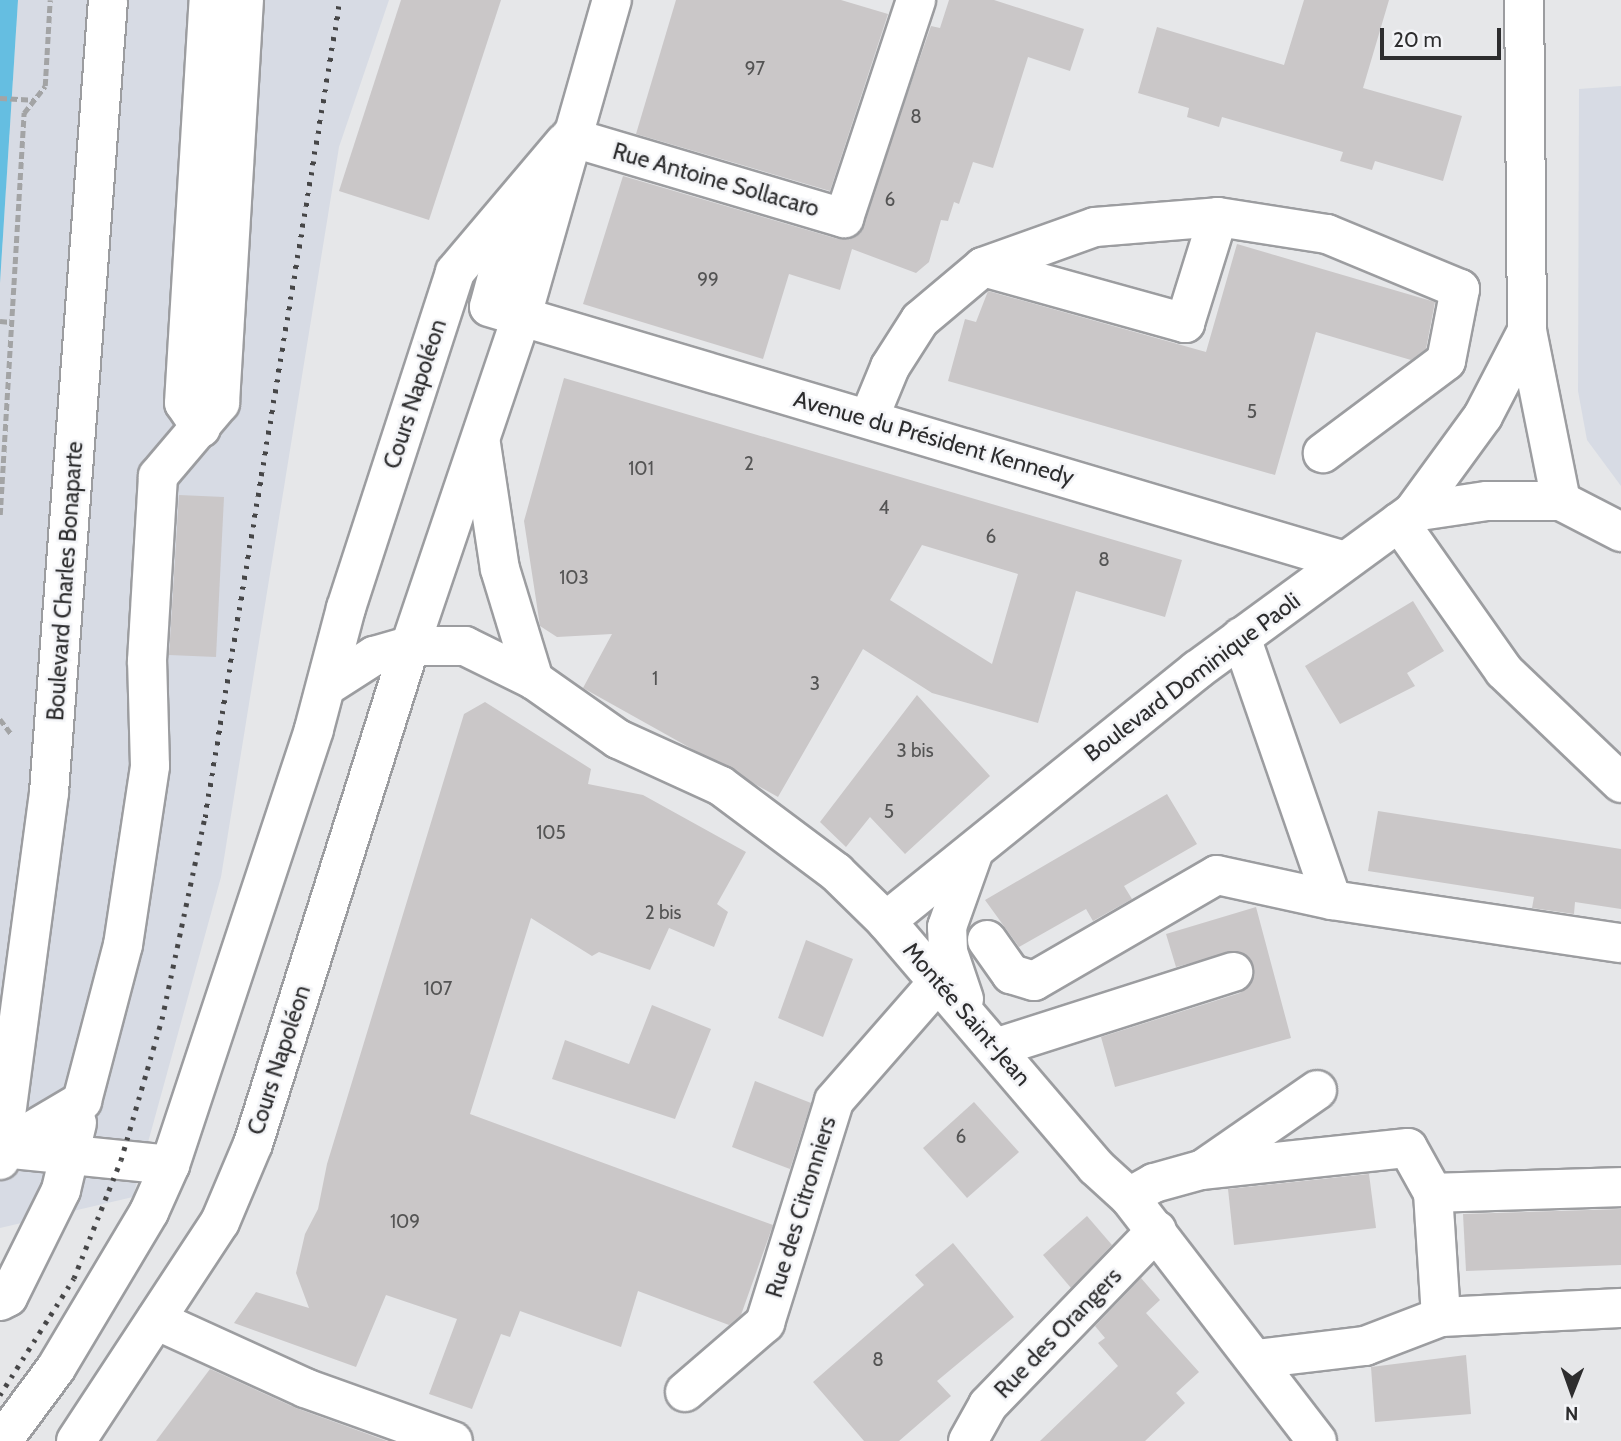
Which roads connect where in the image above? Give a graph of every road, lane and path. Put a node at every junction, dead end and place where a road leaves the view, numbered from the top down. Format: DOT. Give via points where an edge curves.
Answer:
graph roads {
  1 [pos="50,0"];
  2 [pos="108,0"];
  3 [pos="209,0"];
  4 [pos="244,0"];
  5 [pos="612,0"];
  6 [pos="916,0"];
  7 [pos="1524,0"];
  8 [pos="0,98"];
  9 [pos="34,100"];
  10 [pos="569,136"];
  11 [pos="1218,217"];
  12 [pos="983,267"];
  13 [pos="522,318"];
  14 [pos="0,321"];
  15 [pos="11,322"];
  16 [pos="1528,331"];
  17 [pos="869,418"];
  18 [pos="201,428"];
  19 [pos="480,438"];
  20 [pos="1323,453"];
  21 [pos="1561,501"];
  22 [pos="0,515"];
  23 [pos="1406,517"];
  24 [pos="1621,532"];
  25 [pos="1345,561"];
  26 [pos="1241,638"];
  27 [pos="410,646"];
  28 [pos="534,680"];
  29 [pos="327,686"];
  30 [pos="1621,783"];
  31 [pos="976,847"];
  32 [pos="1332,900"];
  33 [pos="886,921"];
  34 [pos="987,940"];
  35 [pos="1621,943"];
  36 [pos="1233,972"];
  37 [pos="939,981"];
  38 [pos="970,1018"];
  39 [pos="998,1047"];
  40 [pos="1317,1090"];
  41 [pos="82,1101"];
  42 [pos="2,1154"];
  43 [pos="70,1154"];
  44 [pos="170,1165"];
  45 [pos="1201,1170"];
  46 [pos="1621,1187"];
  47 [pos="1433,1194"];
  48 [pos="1129,1197"];
  49 [pos="1157,1230"];
  50 [pos="0,1301"];
  51 [pos="1621,1308"];
  52 [pos="1441,1317"];
  53 [pos="156,1320"];
  54 [pos="1256,1359"];
  55 [pos="685,1392"];
  56 [pos="2,1441"];
  57 [pos="75,1441"];
  58 [pos="453,1441"];
  59 [pos="968,1441"];
  60 [pos="1317,1441"];
  1 -- 9 [label="path" via="45,86"];
  2 -- 42 [label="main road, Boulevard Charles Bonaparte" via="49,792"];
  3 -- 18 [label="main road" via="184,403"];
  4 -- 18 [label="main road" via="220,403"];
  5 -- 10 [label="main road, Cours Napoléon"];
  6 -- 10 [label="main road, Rue Antoine Sollacaro" via="844,218"];
  7 -- 16 [label="main road"];
  8 -- 9 [label="path"];
  9 -- 15 [label="path" via="24,113"];
  10 -- 13 [label="main road, Avenue du Président Kennedy" via="508,236 488,298 489,307"];
  10 -- 29 [label="main road, Cours Napoléon" via="455,272 346,608"];
  11 -- 12 [label="main road" via="1095,227"];
  11 -- 12 [label="main road" via="1185,323"];
  11 -- 20 [label="main road" via="1327,234 1460,289 1446,361"];
  12 -- 17 [label="main road" via="919,320 890,367"];
  13 -- 17 [label="main road, Avenue du Président Kennedy"];
  13 -- 19 [label="main road, Cours Napoléon"];
  14 -- 15 [label="path"];
  15 -- 22 [label="path"];
  16 -- 21 [label="main road"];
  16 -- 23 [label="main road" via="1483,416"];
  17 -- 25 [label="main road, Avenue du Président Kennedy"];
  18 -- 41 [label="main road" via="158,476 147,661 150,766 123,945"];
  19 -- 27 [label="main road, Cours Napoléon"];
  19 -- 28 [label="main road" via="500,569"];
  21 -- 23 [label="main road" via="1487,501"];
  21 -- 24 [label="main road"];
  23 -- 25 [label="main road, Boulevard Dominique Paoli"];
  23 -- 30 [label="main road" via="1504,671"];
  25 -- 26 [label="main road, Boulevard Dominique Paoli"];
  26 -- 31 [label="main road, Boulevard Dominique Paoli"];
  26 -- 32 [label="main road"];
  27 -- 28 [label="main road, Montée Saint-Jean" via="465,646"];
  27 -- 29 [label="main road" via="374,656"];
  27 -- 53 [label="main road, Cours Napoléon" via="253,1144 220,1222"];
  28 -- 33 [label="main road, Montée Saint-Jean" via="618,739 721,786 836,872"];
  29 -- 44 [label="main road, Cours Napoléon"];
  31 -- 33 [label="main road, Boulevard Dominique Paoli"];
  31 -- 38 [label="main road" via="947,926 948,951"];
  32 -- 34 [label="main road" via="1217,875 1034,981 1011,974"];
  32 -- 35 [label="main road"];
  33 -- 37 [label="main road, Montée Saint-Jean"];
  36 -- 39 [label="main road"];
  37 -- 38 [label="main road, Montée Saint-Jean"];
  37 -- 55 [label="main road, Rue des Citronniers" via="834,1101 765,1323"];
  38 -- 39 [label="main road, Montée Saint-Jean"];
  39 -- 48 [label="main road, Montée Saint-Jean" via="1096,1167"];
  40 -- 45 [label="main road"];
  41 -- 42 [label="main road"];
  41 -- 43 [label="main road"];
  42 -- 43 [label="main road"];
  43 -- 44 [label="main road"];
  43 -- 50 [label="main road" via="61,1190 8,1297"];
  44 -- 56 [label="main road, Cours Napoléon" via="149,1212 56,1368"];
  45 -- 47 [label="main road" via="1408,1148"];
  45 -- 48 [label="main road" via="1154,1183"];
  46 -- 47 [label="main road"];
  47 -- 52 [label="main road"];
  48 -- 49 [label="main road, Montée Saint-Jean"];
  49 -- 54 [label="main road, Montée Saint-Jean"];
  49 -- 59 [label="main road, Rue des Orangers" via="988,1405"];
  51 -- 52 [label="main road"];
  52 -- 54 [label="main road" via="1365,1346"];
  53 -- 57 [label="main road, Cours Napoléon"];
  53 -- 58 [label="main road" via="305,1388"];
  54 -- 60 [label="main road, Montée Saint-Jean"];
}
